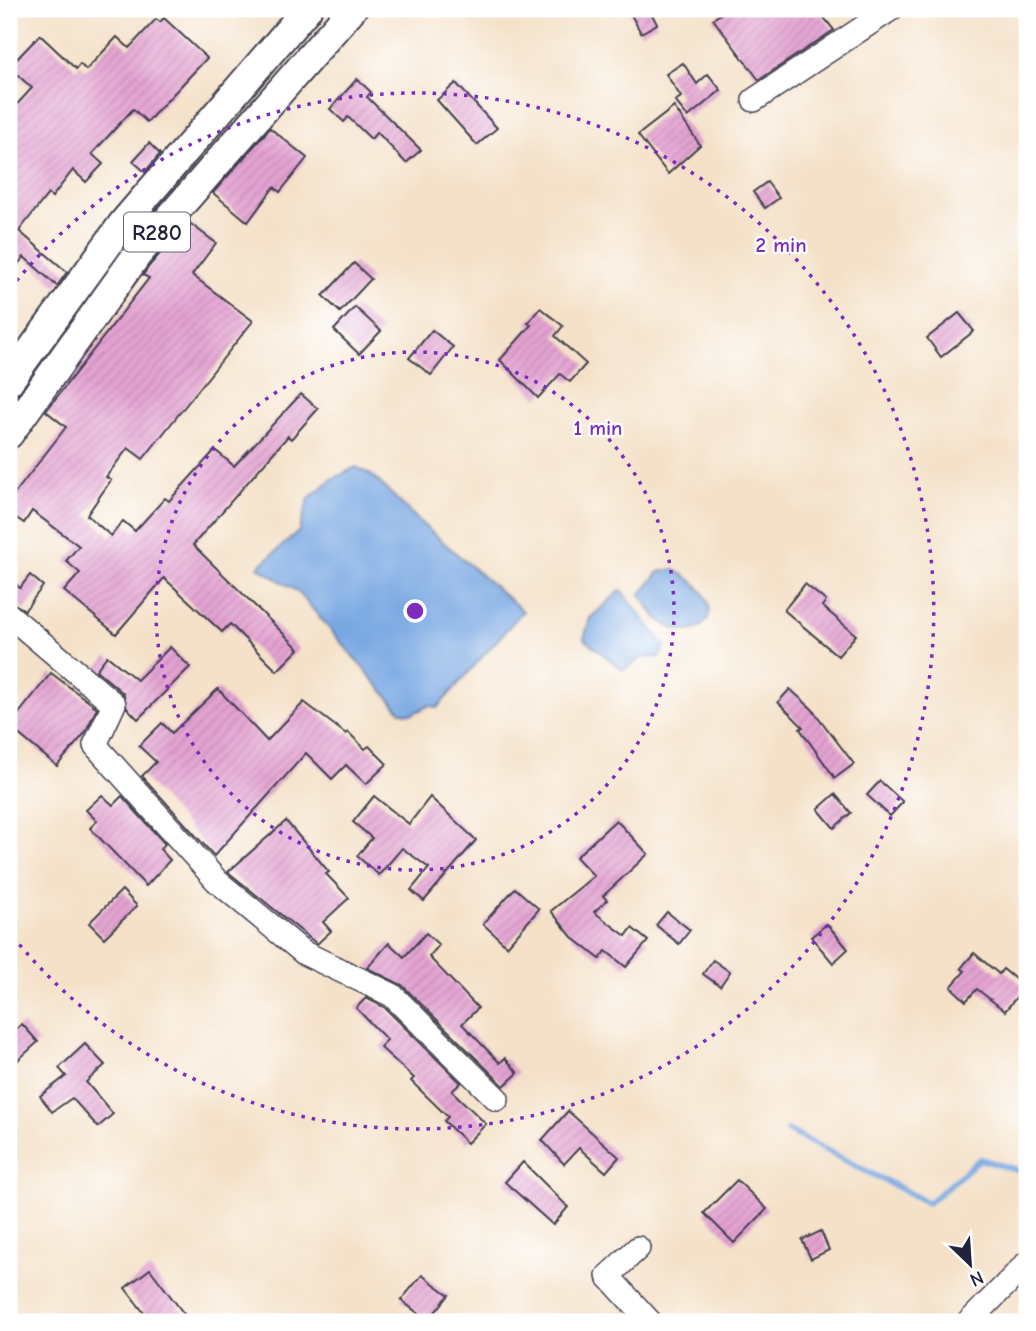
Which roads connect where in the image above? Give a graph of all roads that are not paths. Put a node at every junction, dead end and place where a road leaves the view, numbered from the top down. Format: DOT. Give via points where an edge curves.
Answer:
graph roads {
  1 [pos="307,9"];
  2 [pos="352,9"];
  3 [pos="891,9"];
  4 [pos="754,100"];
  5 [pos="9,381"];
  6 [pos="9,434"];
  7 [pos="9,615"];
  8 [pos="497,1099"];
  9 [pos="638,1248"];
  10 [pos="1027,1263"];
  11 [pos="650,1322"];
  12 [pos="969,1322"];
  1 -- 5 [label="main road, R280" via="124,222"];
  2 -- 6 [label="main road, R280" via="137,255"];
  3 -- 4 [label="street"];
  7 -- 8 [label="street" via="114,704 95,745 217,881 304,953 393,995"];
  9 -- 11 [label="street" via="608,1276"];
  10 -- 12 [label="street"];
}
